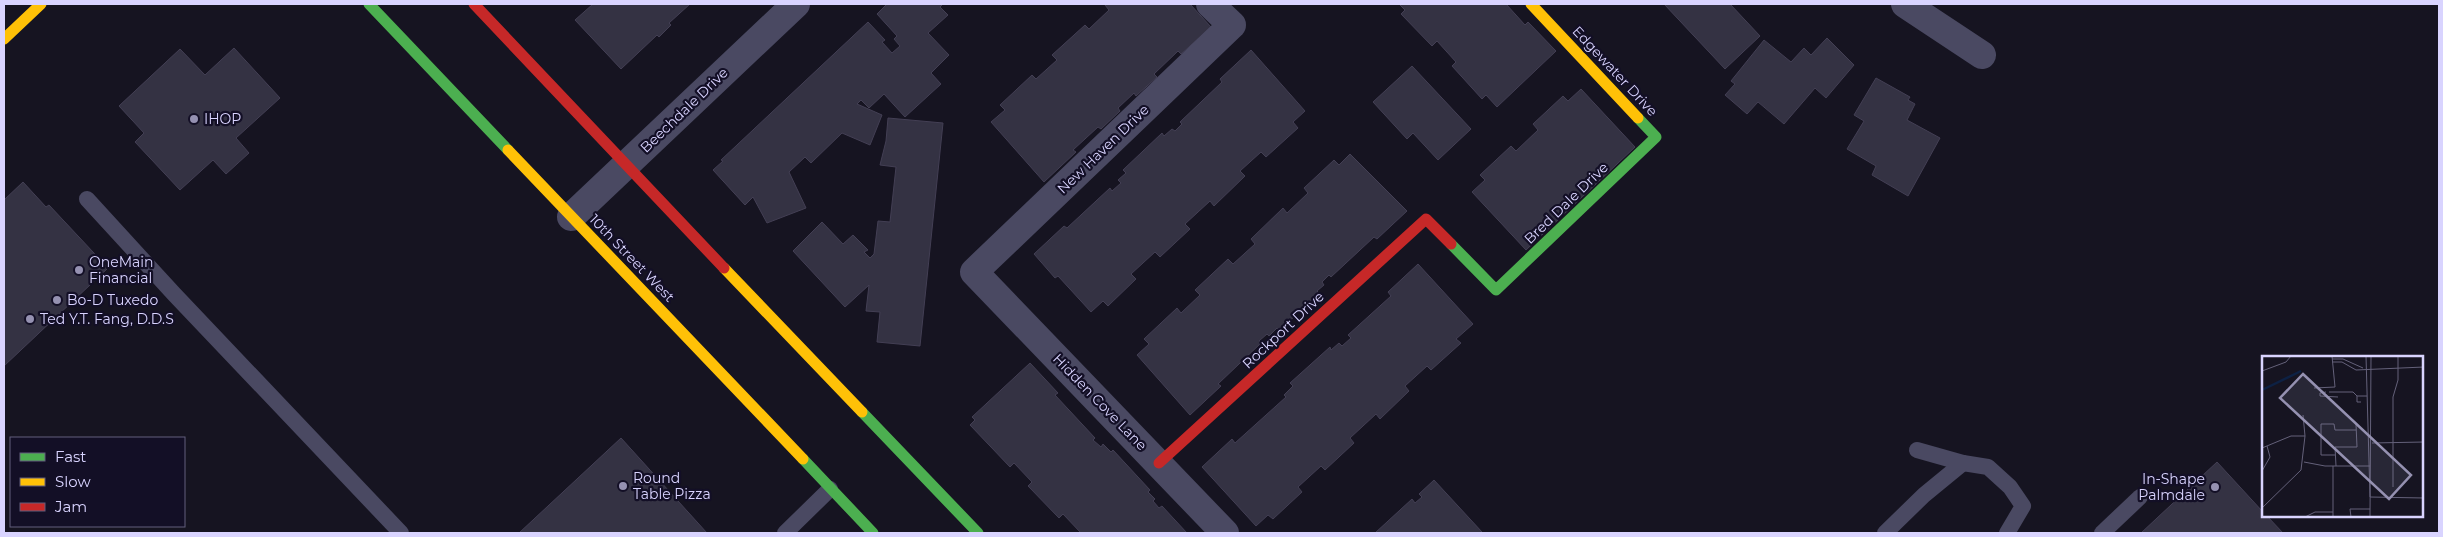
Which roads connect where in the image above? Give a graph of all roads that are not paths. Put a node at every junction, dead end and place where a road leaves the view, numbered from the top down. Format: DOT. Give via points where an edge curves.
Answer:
graph roads {
  1 [pos="41,4"];
  2 [pos="369,4"];
  3 [pos="474,4"];
  4 [pos="796,4"];
  5 [pos="1210,4"];
  6 [pos="1531,4"];
  7 [pos="1905,4"];
  8 [pos="4,38"];
  9 [pos="1982,55"];
  10 [pos="1656,137"];
  11 [pos="626,166"];
  12 [pos="87,199"];
  13 [pos="571,216"];
  14 [pos="1426,219"];
  15 [pos="974,272"];
  16 [pos="1917,450"];
  17 [pos="1159,463"];
  18 [pos="1963,463"];
  19 [pos="830,489"];
  20 [pos="2140,497"];
  21 [pos="401,533"];
  22 [pos="785,533"];
  23 [pos="873,533"];
  24 [pos="978,533"];
  25 [pos="1225,533"];
  26 [pos="1885,533"];
  27 [pos="2007,533"];
  28 [pos="2102,533"];
  1 -- 8 [label="main road"];
  2 -- 13 [label="main road, 10th Street West"];
  3 -- 11 [label="main road"];
  4 -- 11 [label="street, Beechdale Drive"];
  5 -- 15 [label="street, New Haven Drive" via="1232,26"];
  6 -- 10 [label="main road, Edgewater Drive"];
  7 -- 9 [label="street"];
  10 -- 14 [label="main road, Bred Dale Drive" via="1496,290"];
  11 -- 13 [label="street, Beechdale Drive"];
  11 -- 24 [label="main road"];
  12 -- 21 [label="lane"];
  13 -- 19 [label="main road, 10th Street West"];
  14 -- 17 [label="main road, Rockport Drive"];
  15 -- 17 [label="street, Hidden Cove Lane"];
  16 -- 18 [label="lane"];
  17 -- 25 [label="street, Hidden Cove Lane"];
  18 -- 26 [label="lane"];
  18 -- 27 [label="lane" via="1988,468 2010,487 2023,506"];
  19 -- 22 [label="lane"];
  19 -- 23 [label="main road, 10th Street West"];
  20 -- 28 [label="lane"];
}
